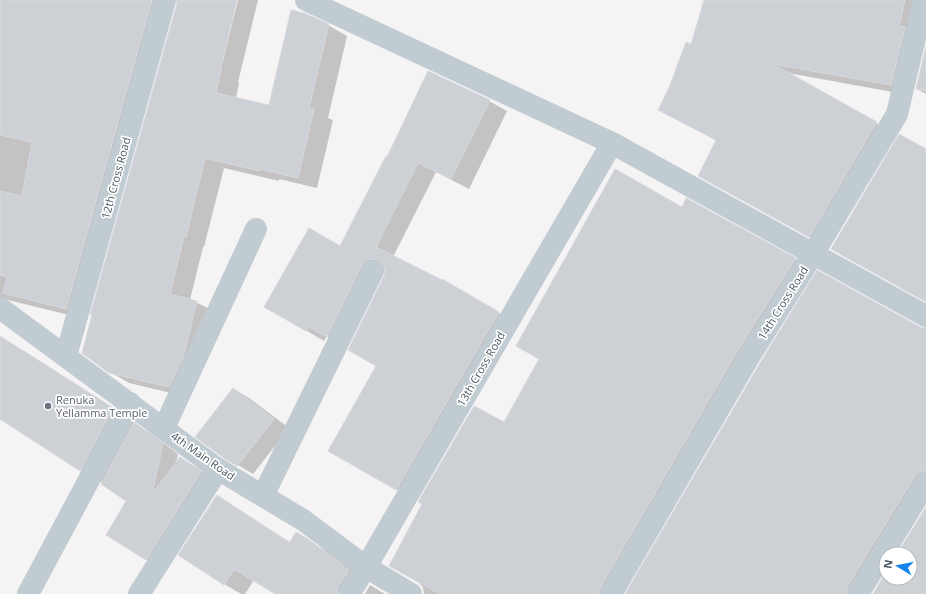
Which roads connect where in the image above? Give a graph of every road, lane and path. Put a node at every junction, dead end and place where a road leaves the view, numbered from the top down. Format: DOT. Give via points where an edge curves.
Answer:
graph roads {
  1 [pos="165,0"];
  2 [pos="306,0"];
  3 [pos="924,0"];
  4 [pos="612,143"];
  5 [pos="256,229"];
  6 [pos="813,254"];
  7 [pos="373,271"];
  8 [pos="1,310"];
  9 [pos="926,316"];
  10 [pos="66,356"];
  11 [pos="130,403"];
  12 [pos="164,428"];
  13 [pos="218,469"];
  14 [pos="926,483"];
  15 [pos="263,496"];
  16 [pos="366,567"];
  17 [pos="28,594"];
  18 [pos="139,594"];
  19 [pos="349,594"];
  20 [pos="412,594"];
  21 [pos="611,594"];
  22 [pos="858,594"];
  1 -- 10 [label="street, 12th Cross Road"];
  2 -- 4 [label="street"];
  3 -- 6 [label="street, 14th Cross Road" via="897,114"];
  4 -- 6 [label="street"];
  4 -- 16 [label="street, 13th Cross Road"];
  5 -- 12 [label="street"];
  6 -- 9 [label="street"];
  6 -- 21 [label="street, 14th Cross Road" via="749,357"];
  7 -- 15 [label="street"];
  8 -- 10 [label="street, 4th Main Road"];
  10 -- 11 [label="street, 4th Main Road"];
  11 -- 12 [label="street, 4th Main Road"];
  11 -- 17 [label="street"];
  12 -- 13 [label="street, 4th Main Road"];
  13 -- 15 [label="street, 4th Main Road"];
  13 -- 18 [label="street"];
  14 -- 22 [label="street"];
  15 -- 16 [label="street, 4th Main Road" via="303,520"];
  16 -- 19 [label="street, 13th Cross Road"];
  16 -- 20 [label="street, 4th Main Road"];
}
